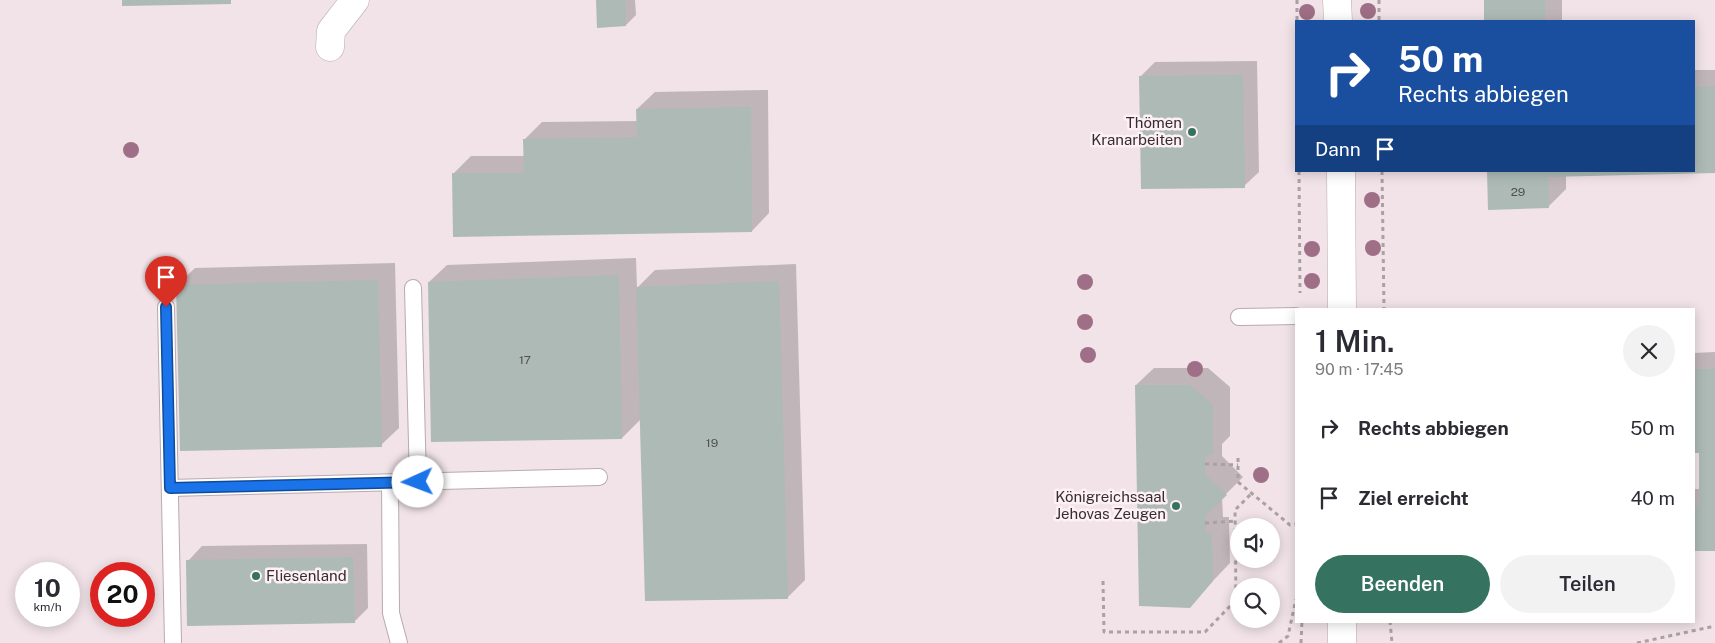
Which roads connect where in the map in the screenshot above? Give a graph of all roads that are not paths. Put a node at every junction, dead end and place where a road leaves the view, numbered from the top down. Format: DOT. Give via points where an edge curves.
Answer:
graph roads {
  1 [pos="355,0"];
  2 [pos="1337,0"];
  3 [pos="1338,20"];
  4 [pos="330,46"];
  5 [pos="1341,172"];
  6 [pos="413,288"];
  7 [pos="166,307"];
  8 [pos="1342,308"];
  9 [pos="1295,316"];
  10 [pos="1239,317"];
  11 [pos="599,477"];
  12 [pos="418,482"];
  13 [pos="390,483"];
  14 [pos="170,488"];
  15 [pos="1342,623"];
  16 [pos="173,643"];
  17 [pos="399,643"];
  18 [pos="1342,643"];
  1 -- 4 [label="street" via="331,30"];
  2 -- 3 [label="street"];
  5 -- 8 [label="street"];
  6 -- 12 [label="lane"];
  7 -- 14 [label="lane"];
  9 -- 10 [label="lane"];
  11 -- 12 [label="lane"];
  12 -- 13 [label="lane"];
  13 -- 14 [label="lane"];
  13 -- 17 [label="lane" via="391,613"];
  14 -- 16 [label="lane"];
  15 -- 18 [label="street"];
}
